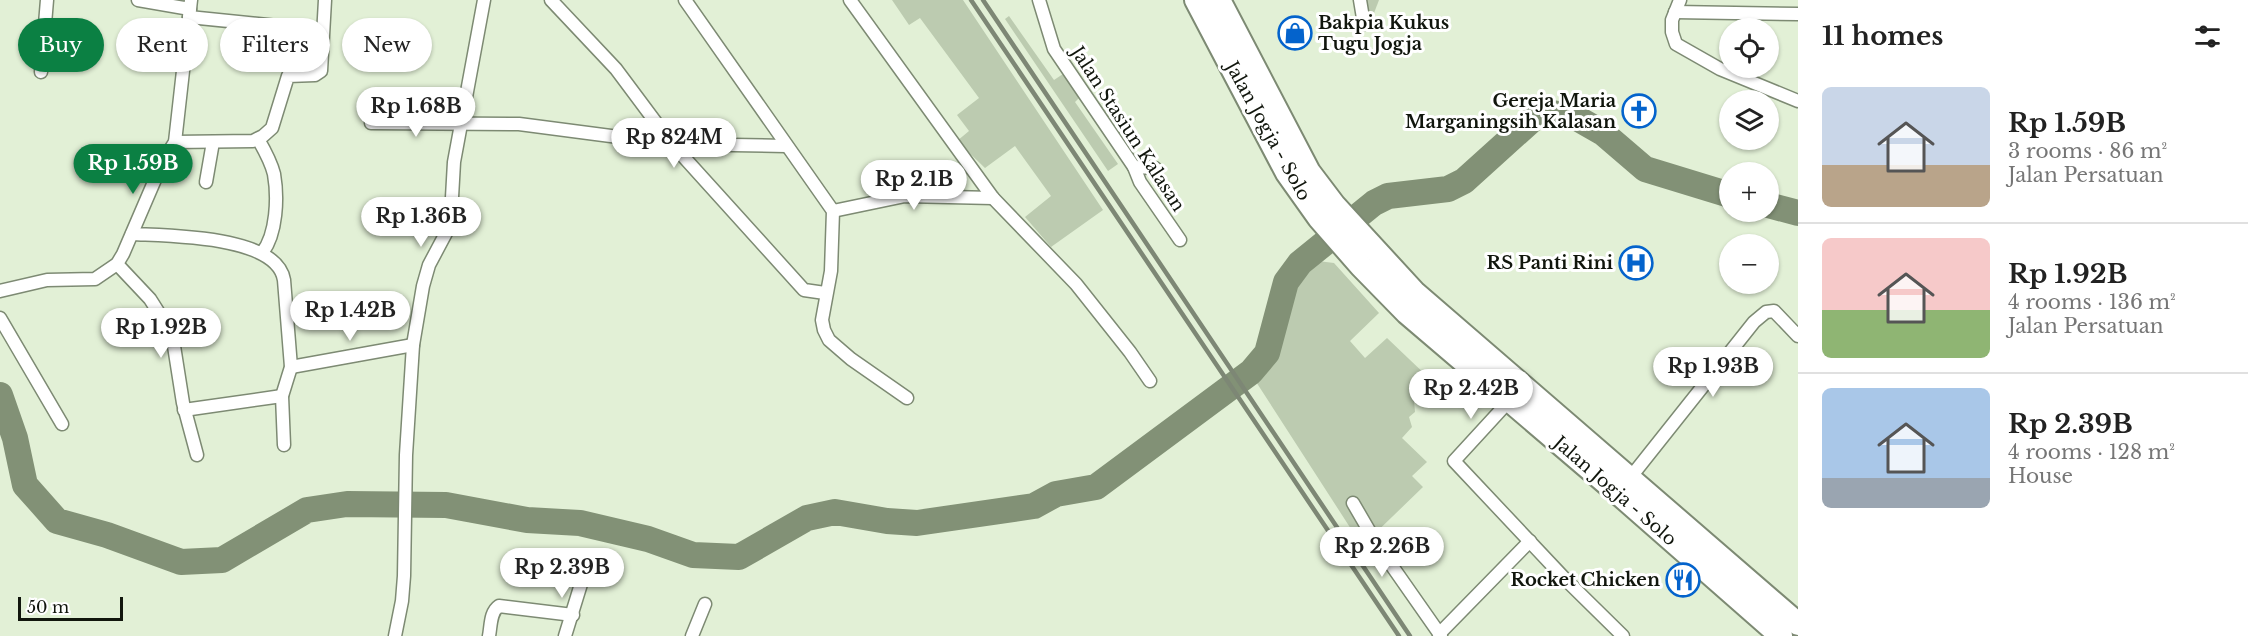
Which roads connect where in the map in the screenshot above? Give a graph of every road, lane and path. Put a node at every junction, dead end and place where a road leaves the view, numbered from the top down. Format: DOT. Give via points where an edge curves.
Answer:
graph roads {
  1 [pos="47,0"];
  2 [pos="138,0"];
  3 [pos="325,0"];
  4 [pos="484,0"];
  5 [pos="550,0"];
  6 [pos="687,0"];
  7 [pos="850,0"];
  8 [pos="1039,0"];
  9 [pos="1196,0"];
  10 [pos="1219,0"];
  11 [pos="1360,0"];
  12 [pos="1680,0"];
  13 [pos="190,9"];
  14 [pos="1675,12"];
  15 [pos="1798,14"];
  16 [pos="46,18"];
  17 [pos="238,18"];
  18 [pos="1364,24"];
  19 [pos="1798,101"];
  20 [pos="371,123"];
  21 [pos="462,124"];
  22 [pos="258,139"];
  23 [pos="175,142"];
  24 [pos="213,142"];
  25 [pos="672,144"];
  26 [pos="786,146"];
  27 [pos="1134,167"];
  28 [pos="1155,168"];
  29 [pos="206,182"];
  30 [pos="993,198"];
  31 [pos="833,211"];
  32 [pos="1326,211"];
  33 [pos="132,234"];
  34 [pos="1180,240"];
  35 [pos="262,253"];
  36 [pos="1368,259"];
  37 [pos="117,264"];
  38 [pos="0,291"];
  39 [pos="825,293"];
  40 [pos="0,318"];
  41 [pos="1798,336"];
  42 [pos="413,345"];
  43 [pos="291,367"];
  44 [pos="1150,381"];
  45 [pos="282,396"];
  46 [pos="907,398"];
  47 [pos="1510,400"];
  48 [pos="184,410"];
  49 [pos="62,424"];
  50 [pos="284,445"];
  51 [pos="197,455"];
  52 [pos="1629,478"];
  53 [pos="1353,503"];
  54 [pos="1530,541"];
  55 [pos="585,572"];
  56 [pos="705,604"];
  57 [pos="573,615"];
  58 [pos="1798,624"];
  59 [pos="1440,635"];
  60 [pos="395,636"];
  61 [pos="489,636"];
  62 [pos="565,636"];
  63 [pos="692,636"];
  64 [pos="1623,636"];
  65 [pos="1781,636"];
  1 -- 16 [label="street"];
  2 -- 13 [label="street"];
  3 -- 22 [label="street" via="321,72 288,76 272,128"];
  4 -- 21 [label="street"];
  5 -- 25 [label="street" via="616,69"];
  6 -- 26 [label="street"];
  7 -- 30 [label="street"];
  8 -- 27 [label="street, Jalan Stasiun Kalasan" via="1054,49"];
  9 -- 32 [label="highway, Jalan Jogja - Solo" via="1287,173"];
  10 -- 32 [label="highway, Jalan Jogja - Solo"];
  11 -- 18 [label="street"];
  12 -- 14 [label="street"];
  13 -- 17 [label="street"];
  13 -- 23 [label="street"];
  14 -- 15 [label="street"];
  14 -- 19 [label="street" via="1672,32 1676,44 1720,69"];
  20 -- 21 [label="street"];
  21 -- 25 [label="street" via="519,124"];
  21 -- 42 [label="street" via="454,162 451,215 429,265"];
  22 -- 24 [label="street"];
  22 -- 35 [label="street" via="270,162 275,193 270,236"];
  23 -- 24 [label="street"];
  23 -- 33 [label="street"];
  24 -- 29 [label="street"];
  25 -- 26 [label="street"];
  25 -- 39 [label="street" via="804,290"];
  26 -- 31 [label="street"];
  27 -- 28 [label="street"];
  27 -- 34 [label="street, Jalan Stasiun Kalasan"];
  30 -- 31 [label="street" via="905,196"];
  30 -- 44 [label="street" via="1076,284"];
  31 -- 39 [label="street" via="831,271"];
  32 -- 36 [label="highway, Jalan Jogja - Solo"];
  33 -- 35 [label="street" via="230,242"];
  33 -- 37 [label="street"];
  35 -- 43 [label="street" via="284,275"];
  36 -- 47 [label="highway, Jalan Jogja - Solo" via="1407,313"];
  36 -- 52 [label="highway, Jalan Jogja - Solo" via="1414,292"];
  37 -- 38 [label="street" via="94,279 47,280"];
  37 -- 48 [label="street" via="150,298 169,329"];
  39 -- 46 [label="street" via="822,320 829,340"];
  40 -- 49 [label="street"];
  41 -- 52 [label="street" via="1774,311 1754,322"];
  42 -- 43 [label="street"];
  42 -- 60 [label="street" via="403,593"];
  43 -- 45 [label="street"];
  45 -- 48 [label="street"];
  45 -- 50 [label="street"];
  47 -- 54 [label="street" via="1454,461"];
  47 -- 65 [label="highway, Jalan Jogja - Solo"];
  48 -- 51 [label="street"];
  52 -- 58 [label="highway, Jalan Jogja - Solo"];
  53 -- 59 [label="street"];
  54 -- 59 [label="street"];
  54 -- 64 [label="street"];
  55 -- 57 [label="street"];
  56 -- 63 [label="street"];
  57 -- 61 [label="street" via="499,606 494,609"];
  57 -- 62 [label="street"];
}
